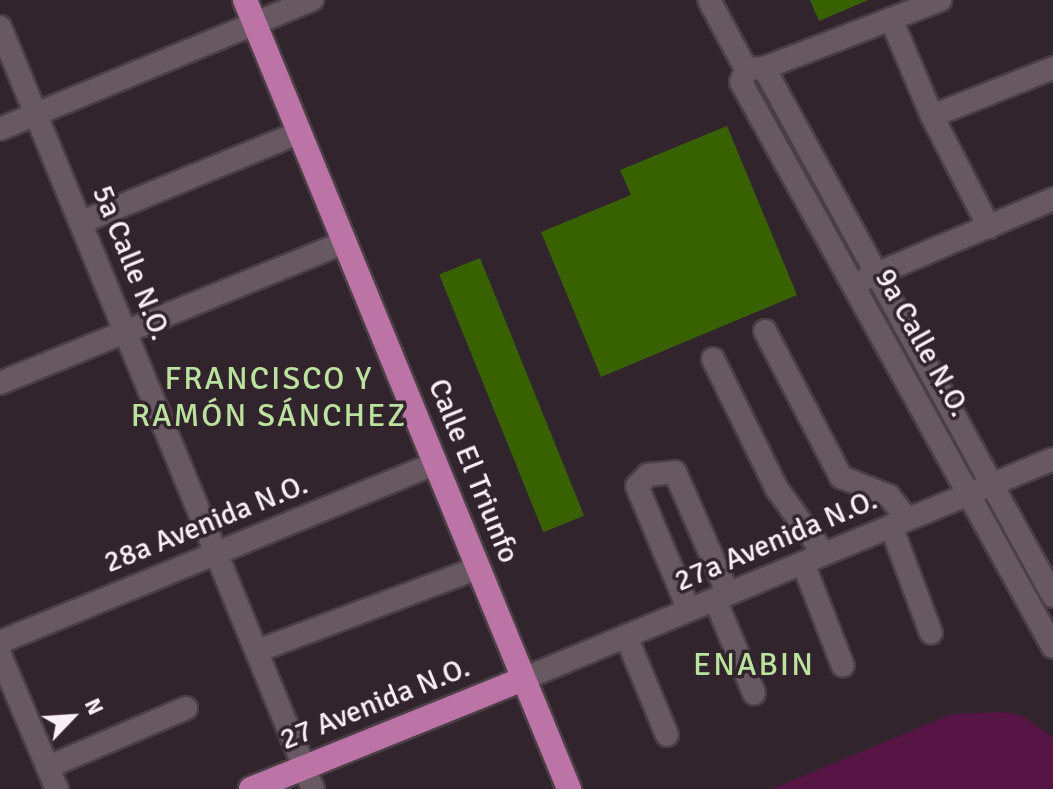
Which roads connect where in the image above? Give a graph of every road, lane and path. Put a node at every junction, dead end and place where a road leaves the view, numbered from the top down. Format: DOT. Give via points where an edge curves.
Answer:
graph roads {
  1 [pos="245,0"];
  2 [pos="312,0"];
  3 [pos="709,0"];
  4 [pos="940,0"];
  5 [pos="891,19"];
  6 [pos="255,24"];
  7 [pos="0,27"];
  8 [pos="755,68"];
  9 [pos="1053,68"];
  10 [pos="37,113"];
  11 [pos="932,116"];
  12 [pos="0,129"];
  13 [pos="300,132"];
  14 [pos="1053,199"];
  15 [pos="82,222"];
  16 [pos="989,227"];
  17 [pos="345,242"];
  18 [pos="881,275"];
  19 [pos="852,280"];
  20 [pos="127,331"];
  21 [pos="765,331"];
  22 [pos="713,359"];
  23 [pos="0,383"];
  24 [pos="1053,459"];
  25 [pos="435,464"];
  26 [pos="993,484"];
  27 [pos="971,493"];
  28 [pos="899,523"];
  29 [pos="216,550"];
  30 [pos="824,554"];
  31 [pos="803,563"];
  32 [pos="478,568"];
  33 [pos="721,596"];
  34 [pos="1053,596"];
  35 [pos="689,610"];
  36 [pos="931,633"];
  37 [pos="626,636"];
  38 [pos="0,642"];
  39 [pos="1053,647"];
  40 [pos="257,651"];
  41 [pos="0,655"];
  42 [pos="843,666"];
  43 [pos="523,679"];
  44 [pos="754,693"];
  45 [pos="186,708"];
  46 [pos="667,735"];
  47 [pos="48,767"];
  48 [pos="309,778"];
  49 [pos="57,789"];
  50 [pos="251,789"];
  51 [pos="569,789"];
  1 -- 6 [label="main road, Calle El Triunfo"];
  2 -- 6 [label="street"];
  3 -- 8 [label="street, 9a Calle N.O."];
  4 -- 5 [label="street"];
  5 -- 8 [label="street"];
  5 -- 11 [label="street"];
  6 -- 10 [label="street"];
  6 -- 13 [label="main road, Calle El Triunfo"];
  7 -- 10 [label="street, 5a Calle N.O."];
  8 -- 18 [label="street, 9a Calle N.O."];
  8 -- 19 [label="street, 9a Calle N.O." via="741,82"];
  9 -- 11 [label="street"];
  10 -- 12 [label="street"];
  10 -- 15 [label="street, 5a Calle N.O."];
  11 -- 16 [label="street"];
  13 -- 15 [label="street"];
  13 -- 17 [label="main road, Calle El Triunfo"];
  14 -- 16 [label="street"];
  15 -- 20 [label="street, 5a Calle N.O."];
  16 -- 18 [label="street"];
  17 -- 20 [label="street"];
  17 -- 25 [label="main road, Calle El Triunfo"];
  18 -- 19 [label="street"];
  18 -- 26 [label="street, 9a Calle N.O."];
  19 -- 27 [label="street, 9a Calle N.O."];
  20 -- 23 [label="street"];
  20 -- 29 [label="street, 5a Calle N.O."];
  21 -- 28 [label="street" via="835,469 841,477 889,496"];
  22 -- 30 [label="street" via="777,489"];
  24 -- 26 [label="street, 27a Avenida N.O."];
  25 -- 29 [label="street, 28a Avenida N.O."];
  25 -- 32 [label="main road, Calle El Triunfo"];
  26 -- 27 [label="street, 27a Avenida N.O."];
  26 -- 34 [label="street, 9a Calle N.O."];
  27 -- 28 [label="street, 27a Avenida N.O."];
  27 -- 39 [label="street, 9a Calle N.O."];
  28 -- 30 [label="street, 27a Avenida N.O."];
  28 -- 36 [label="street"];
  29 -- 38 [label="street, 28a Avenida N.O."];
  29 -- 40 [label="street, 5a Calle N.O."];
  30 -- 31 [label="street, 27a Avenida N.O."];
  31 -- 33 [label="street, 27a Avenida N.O."];
  31 -- 42 [label="street"];
  32 -- 40 [label="street"];
  32 -- 43 [label="main road, Calle El Triunfo"];
  33 -- 35 [label="street, 27a Avenida N.O."];
  33 -- 35 [label="street" via="675,472 648,475 637,486"];
  33 -- 44 [label="street"];
  35 -- 37 [label="street, 27a Avenida N.O."];
  37 -- 43 [label="street, 27a Avenida N.O."];
  37 -- 46 [label="street"];
  40 -- 48 [label="street, 5a Calle N.O."];
  41 -- 47 [label="street"];
  43 -- 48 [label="main road, 27 Avenida N.O."];
  43 -- 51 [label="main road, Calle El Triunfo"];
  45 -- 47 [label="street"];
  47 -- 49 [label="street"];
  48 -- 50 [label="main road, 27 Avenida N.O."];
}
